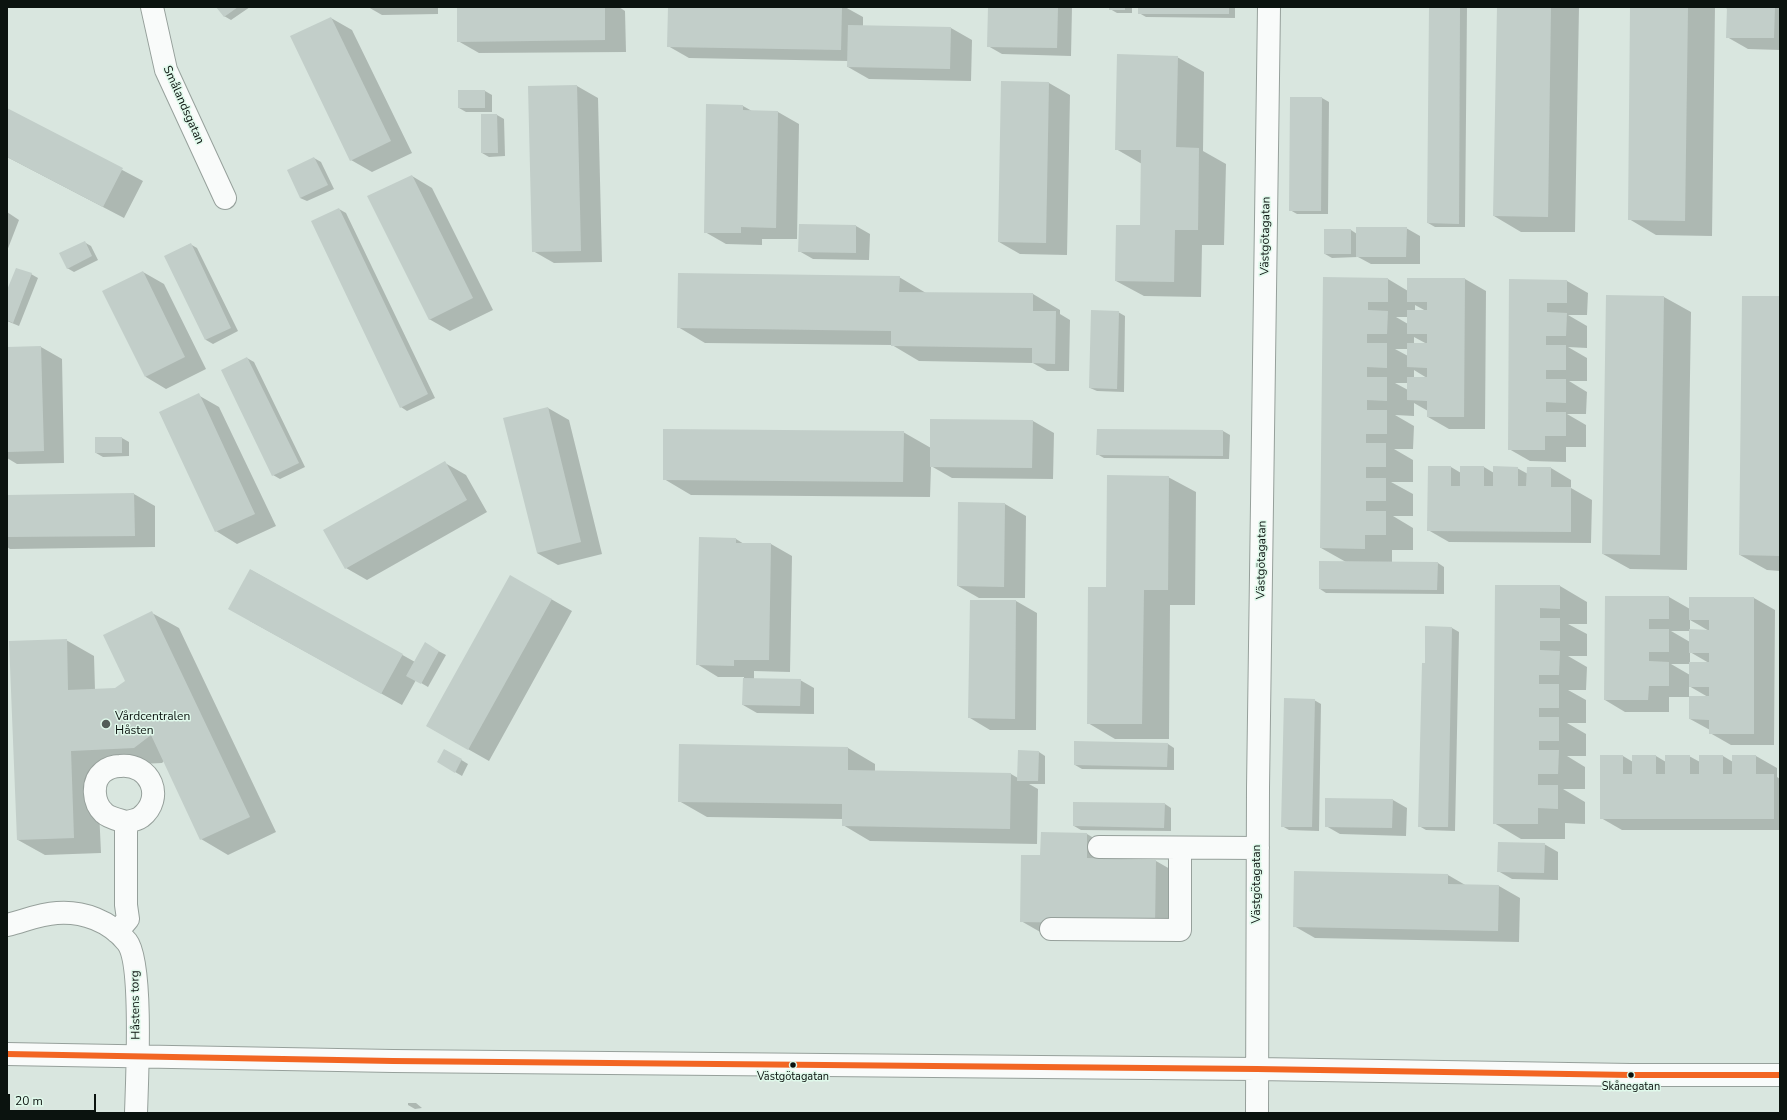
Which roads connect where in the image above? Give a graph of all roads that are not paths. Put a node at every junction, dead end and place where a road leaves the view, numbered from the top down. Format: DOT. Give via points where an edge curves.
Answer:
graph roads {
  1 [pos="152,7"];
  2 [pos="1269,7"];
  3 [pos="225,198"];
  4 [pos="126,822"];
  5 [pos="1099,847"];
  6 [pos="1180,848"];
  7 [pos="1258,848"];
  8 [pos="7,925"];
  9 [pos="1051,929"];
  10 [pos="117,932"];
  11 [pos="7,1054"];
  12 [pos="137,1056"];
  13 [pos="1257,1069"];
  14 [pos="1780,1075"];
  15 [pos="136,1113"];
  16 [pos="1256,1113"];
  1 -- 3 [label="street, Smålandsgatan" via="166,70"];
  2 -- 7 [label="street, Västgötagatan"];
  4 -- 10 [label="street" via="128,919"];
  5 -- 6 [label="street"];
  6 -- 7 [label="street"];
  6 -- 9 [label="street" via="1180,930"];
  7 -- 13 [label="street, Västgötagatan"];
  8 -- 10 [label="street, Håstens torg" via="57,912 88,915"];
  10 -- 12 [label="street, Håstens torg" via="128,942 135,964"];
  11 -- 12 [label="street"];
  12 -- 13 [label="street" via="393,1062"];
  12 -- 15 [label="street, Håstens torg"];
  13 -- 14 [label="street"];
  13 -- 16 [label="street, Västgötagatan"];
}
